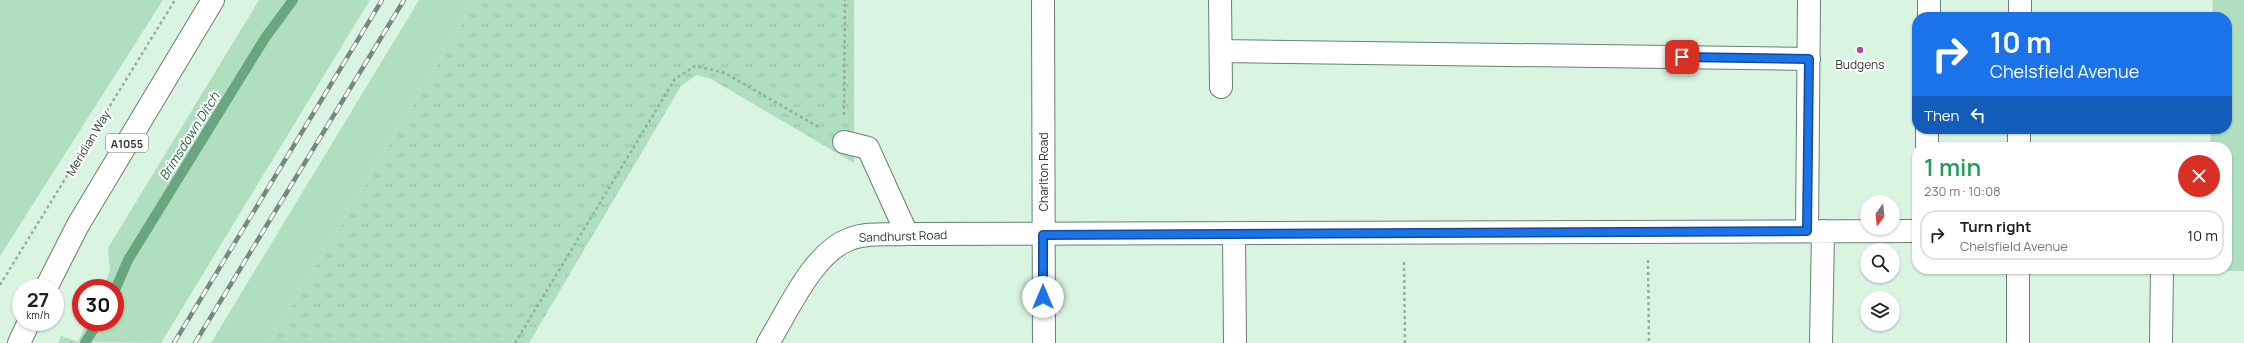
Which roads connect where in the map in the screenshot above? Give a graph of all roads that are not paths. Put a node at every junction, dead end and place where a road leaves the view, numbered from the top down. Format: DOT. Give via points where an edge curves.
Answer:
graph roads {
  1 [pos="213,0"];
  2 [pos="1043,0"];
  3 [pos="1220,0"];
  4 [pos="1809,0"];
  5 [pos="1929,0"];
  6 [pos="2020,0"];
  7 [pos="1929,12"];
  8 [pos="2020,12"];
  9 [pos="1221,51"];
  10 [pos="1809,59"];
  11 [pos="1222,87"];
  12 [pos="844,142"];
  13 [pos="1815,231"];
  14 [pos="1912,231"];
  15 [pos="907,234"];
  16 [pos="1234,234"];
  17 [pos="1043,235"];
  18 [pos="2018,274"];
  19 [pos="2162,274"];
  20 [pos="51,279"];
  21 [pos="25,331"];
  22 [pos="19,343"];
  23 [pos="768,343"];
  24 [pos="1044,343"];
  25 [pos="1235,343"];
  26 [pos="1821,343"];
  27 [pos="2018,343"];
  28 [pos="2161,343"];
  1 -- 20 [label="street, A1055" via="78,225"];
  2 -- 17 [label="street, Charlton Road"];
  3 -- 9 [label="street"];
  4 -- 10 [label="street"];
  5 -- 7 [label="street"];
  6 -- 8 [label="street"];
  9 -- 10 [label="street"];
  9 -- 11 [label="street"];
  10 -- 13 [label="street"];
  12 -- 15 [label="street" via="868,148"];
  13 -- 14 [label="street, Sandhurst Road"];
  13 -- 16 [label="street, Sandhurst Road"];
  13 -- 26 [label="street"];
  15 -- 17 [label="street, Sandhurst Road"];
  15 -- 23 [label="street, Sandhurst Road" via="850,238 835,247 821,258"];
  16 -- 17 [label="street, Sandhurst Road"];
  16 -- 25 [label="street"];
  17 -- 24 [label="street, Charlton Road"];
  18 -- 27 [label="street"];
  19 -- 28 [label="street"];
  21 -- 22 [label="street"];
}
